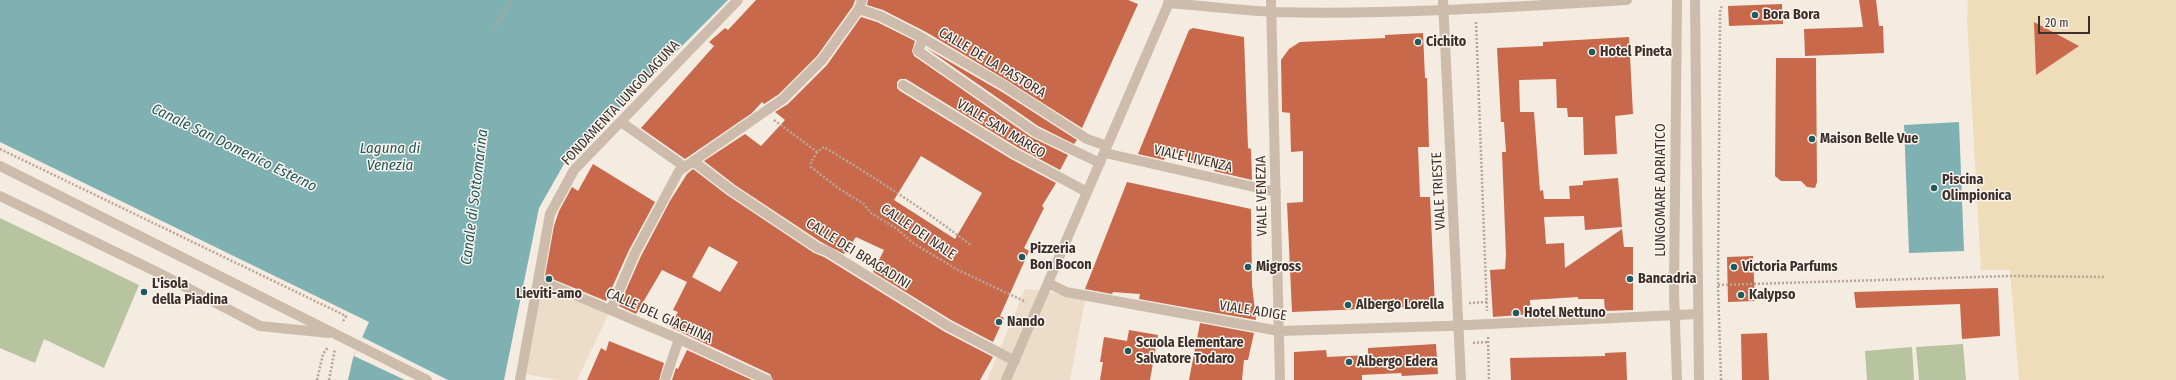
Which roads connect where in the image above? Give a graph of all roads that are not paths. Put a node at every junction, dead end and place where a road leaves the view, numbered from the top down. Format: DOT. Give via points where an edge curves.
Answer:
graph roads {
  1 [pos="738,0"];
  2 [pos="1271,0"];
  3 [pos="1627,0"];
  4 [pos="1677,0"];
  5 [pos="1695,0"];
  6 [pos="1169,1"];
  7 [pos="860,5"];
  8 [pos="1443,5"];
  9 [pos="1272,12"];
  10 [pos="923,38"];
  11 [pos="903,85"];
  12 [pos="621,122"];
  13 [pos="1106,149"];
  14 [pos="1100,163"];
  15 [pos="689,164"];
  16 [pos="0,166"];
  17 [pos="1087,192"];
  18 [pos="1276,192"];
  19 [pos="0,196"];
  20 [pos="539,280"];
  21 [pos="1048,283"];
  22 [pos="611,309"];
  23 [pos="1697,314"];
  24 [pos="1675,315"];
  25 [pos="1460,325"];
  26 [pos="1279,331"];
  27 [pos="337,334"];
  28 [pos="679,339"];
  29 [pos="1015,360"];
  30 [pos="427,380"];
  31 [pos="520,380"];
  32 [pos="665,380"];
  33 [pos="767,380"];
  34 [pos="1006,380"];
  35 [pos="1280,380"];
  36 [pos="1461,380"];
  37 [pos="1677,380"];
  38 [pos="1699,380"];
  1 -- 12 [label="street, FONDAMENTA LUNGOLAGUNA"];
  2 -- 9 [label="street"];
  3 -- 8 [label="street" via="1476,9"];
  4 -- 24 [label="street, LUNGOMARE ADRIATICO"];
  5 -- 23 [label="street"];
  6 -- 9 [label="street"];
  6 -- 13 [label="street"];
  7 -- 10 [label="street, CALLE DE LA PASTORA"];
  7 -- 15 [label="street" via="822,60 783,99"];
  8 -- 9 [label="street"];
  8 -- 25 [label="street, VIALE TRIESTE"];
  9 -- 18 [label="street, VIALE VENEZIA"];
  10 -- 13 [label="street, CALLE DE LA PASTORA"];
  10 -- 14 [label="street" via="918,51 926,58 1035,132"];
  11 -- 17 [label="street, VIALE SAN MARCO" via="1014,154"];
  12 -- 15 [label="street, CALLE DEI BRAGADINI"];
  12 -- 20 [label="street, FONDAMENTA LUNGOLAGUNA" via="574,170 550,214"];
  13 -- 14 [label="street"];
  13 -- 18 [label="street, VIALE LIVENZA"];
  14 -- 17 [label="street"];
  15 -- 22 [label="street" via="679,171 635,253"];
  15 -- 29 [label="street, CALLE DEI BRAGADINI" via="818,248 827,251 948,326"];
  16 -- 27 [label="street"];
  17 -- 21 [label="street"];
  18 -- 26 [label="street, VIALE VENEZIA"];
  19 -- 27 [label="street" via="159,273 260,326"];
  20 -- 22 [label="street, CALLE DEL GIACHINA"];
  20 -- 31 [label="street, FONDAMENTA LUNGOLAGUNA"];
  21 -- 26 [label="street, VIALE ADIGE" via="1066,292"];
  21 -- 29 [label="street"];
  22 -- 28 [label="street, CALLE DEL GIACHINA"];
  23 -- 24 [label="street, VIALE ADIGE"];
  23 -- 38 [label="street"];
  24 -- 25 [label="street, VIALE ADIGE"];
  24 -- 37 [label="street, LUNGOMARE ADRIATICO"];
  25 -- 26 [label="street, VIALE ADIGE"];
  25 -- 36 [label="street, VIALE TRIESTE"];
  26 -- 35 [label="street, VIALE VENEZIA"];
  27 -- 30 [label="street"];
  28 -- 32 [label="street"];
  28 -- 33 [label="street, CALLE DEL GIACHINA"];
  29 -- 34 [label="street"];
}
